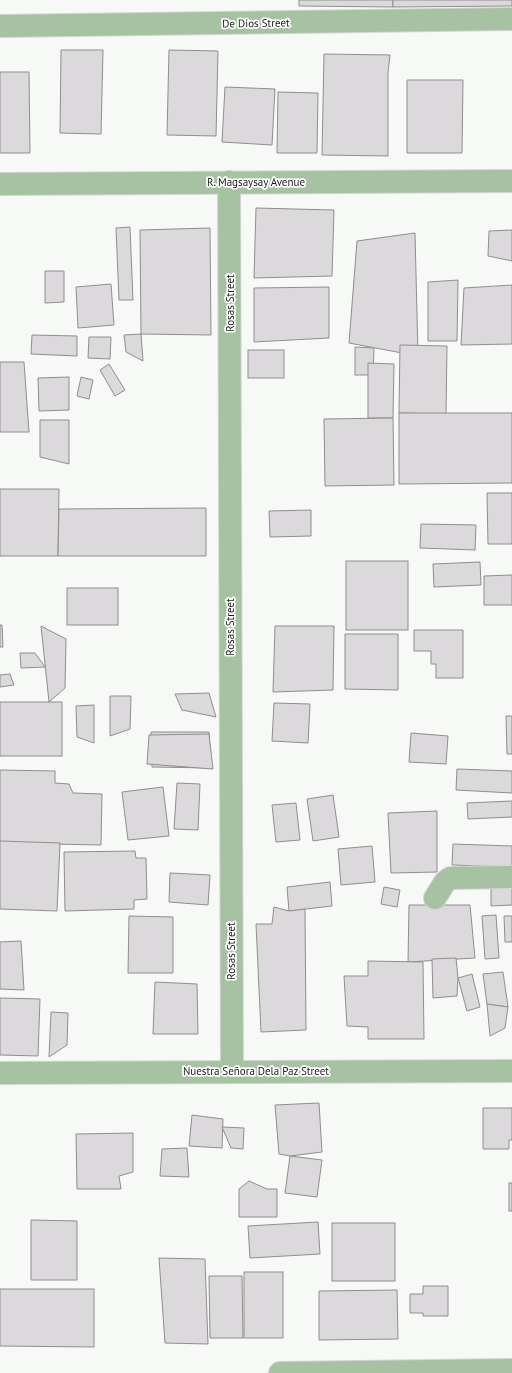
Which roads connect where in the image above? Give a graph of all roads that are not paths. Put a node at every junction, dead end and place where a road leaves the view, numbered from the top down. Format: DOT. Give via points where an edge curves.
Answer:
graph roads {
  1 [pos="512,20"];
  2 [pos="0,26"];
  3 [pos="512,181"];
  4 [pos="229,182"];
  5 [pos="0,184"];
  6 [pos="512,877"];
  7 [pos="435,898"];
  8 [pos="232,1071"];
  9 [pos="512,1072"];
  10 [pos="0,1073"];
  11 [pos="512,1370"];
  12 [pos="280,1373"];
  1 -- 2 [label="street, De Dios Street"];
  3 -- 4 [label="street, R. Magsaysay Avenue"];
  4 -- 5 [label="street, R. Magsaysay Avenue"];
  4 -- 8 [label="street, Rosas Street"];
  6 -- 7 [label="street" via="450,878"];
  8 -- 9 [label="street, Nuestra Señora Dela Paz Street"];
  8 -- 10 [label="street, Nuestra Señora Dela Paz Street"];
  11 -- 12 [label="street"];
}
